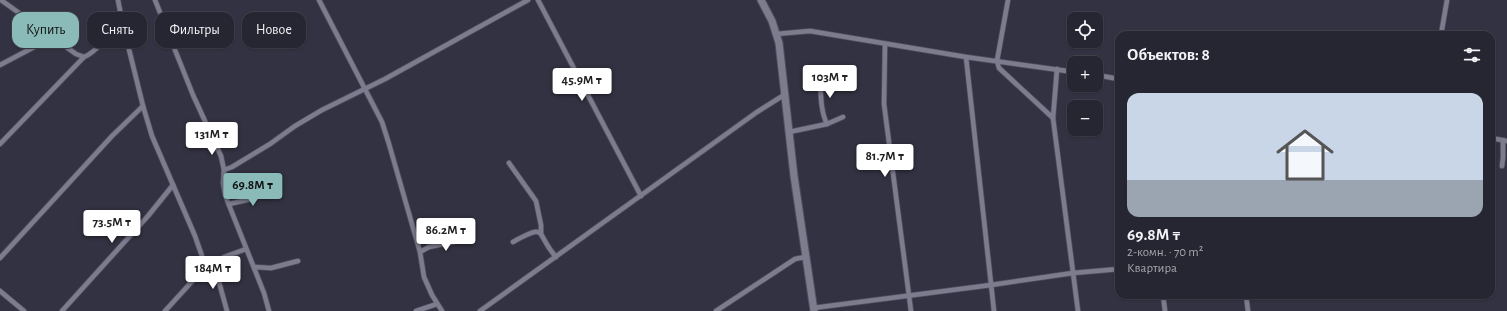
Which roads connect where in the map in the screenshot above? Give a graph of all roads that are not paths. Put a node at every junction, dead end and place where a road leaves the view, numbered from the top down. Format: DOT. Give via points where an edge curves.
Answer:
graph roads {
  1 [pos="1,0"];
  2 [pos="118,0"];
  3 [pos="155,0"];
  4 [pos="319,0"];
  5 [pos="528,0"];
  6 [pos="538,0"];
  7 [pos="761,0"];
  8 [pos="1008,0"];
  9 [pos="1447,0"];
  10 [pos="18,12"];
  11 [pos="120,12"];
  12 [pos="160,12"];
  13 [pos="1442,31"];
  14 [pos="776,34"];
  15 [pos="885,44"];
  16 [pos="33,48"];
  17 [pos="70,48"];
  18 [pos="96,48"];
  19 [pos="129,48"];
  20 [pos="174,48"];
  21 [pos="84,57"];
  22 [pos="966,57"];
  23 [pos="997,61"];
  24 [pos="0,65"];
  25 [pos="1057,69"];
  26 [pos="1067,71"];
  27 [pos="1103,76"];
  28 [pos="820,77"];
  29 [pos="1115,78"];
  30 [pos="364,89"];
  31 [pos="784,95"];
  32 [pos="143,106"];
  33 [pos="844,117"];
  34 [pos="1053,118"];
  35 [pos="827,124"];
  36 [pos="789,132"];
  37 [pos="1495,139"];
  38 [pos="1505,141"];
  39 [pos="0,144"];
  40 [pos="509,163"];
  41 [pos="1502,166"];
  42 [pos="224,170"];
  43 [pos="173,186"];
  44 [pos="271,191"];
  45 [pos="642,196"];
  46 [pos="229,204"];
  47 [pos="541,234"];
  48 [pos="467,239"];
  49 [pos="513,242"];
  50 [pos="246,249"];
  51 [pos="420,252"];
  52 [pos="556,257"];
  53 [pos="806,257"];
  54 [pos="0,258"];
  55 [pos="298,261"];
  56 [pos="214,264"];
  57 [pos="254,267"];
  58 [pos="201,269"];
  59 [pos="1115,269"];
  60 [pos="1073,272"];
  61 [pos="991,286"];
  62 [pos="0,291"];
  63 [pos="909,296"];
  64 [pos="1164,299"];
  65 [pos="1246,299"];
  66 [pos="437,304"];
  67 [pos="813,310"];
  68 [pos="24,311"];
  69 [pos="62,311"];
  70 [pos="165,311"];
  71 [pos="227,311"];
  72 [pos="270,311"];
  73 [pos="416,311"];
  74 [pos="442,311"];
  75 [pos="480,311"];
  76 [pos="716,311"];
  77 [pos="911,311"];
  78 [pos="994,311"];
  79 [pos="1078,311"];
  80 [pos="1165,311"];
  81 [pos="1248,311"];
  1 -- 10 [label="street"];
  2 -- 11 [label="street"];
  3 -- 12 [label="street"];
  4 -- 30 [label="street"];
  5 -- 30 [label="street"];
  6 -- 45 [label="street"];
  7 -- 14 [label="street"];
  8 -- 23 [label="street"];
  9 -- 13 [label="street"];
  14 -- 15 [label="street" via="810,31"];
  14 -- 31 [label="street" via="781,55"];
  15 -- 22 [label="street"];
  15 -- 63 [label="street" via="884,104"];
  16 -- 24 [label="street"];
  17 -- 21 [label="street"];
  18 -- 21 [label="street"];
  19 -- 32 [label="street"];
  20 -- 42 [label="street" via="221,156"];
  21 -- 39 [label="street"];
  22 -- 23 [label="street"];
  22 -- 61 [label="street"];
  23 -- 25 [label="street"];
  23 -- 34 [label="street" via="998,68"];
  25 -- 26 [label="street"];
  25 -- 34 [label="street"];
  27 -- 29 [label="street"];
  28 -- 35 [label="street" via="822,106"];
  30 -- 42 [label="street" via="322,110"];
  30 -- 51 [label="street" via="382,122"];
  31 -- 36 [label="street"];
  31 -- 45 [label="street"];
  32 -- 43 [label="street" via="152,136"];
  32 -- 54 [label="street" via="112,136"];
  33 -- 35 [label="street"];
  34 -- 60 [label="street"];
  35 -- 36 [label="street"];
  36 -- 53 [label="street"];
  37 -- 38 [label="street"];
  38 -- 41 [label="street"];
  40 -- 47 [label="street" via="536,201 542,225"];
  42 -- 46 [label="street" via="223,183"];
  43 -- 58 [label="street" via="202,254"];
  43 -- 69 [label="street"];
  44 -- 46 [label="street" via="252,199"];
  45 -- 52 [label="street"];
  46 -- 50 [label="street"];
  47 -- 49 [label="street" via="532,232"];
  47 -- 52 [label="street"];
  48 -- 51 [label="street"];
  50 -- 56 [label="street" via="224,257"];
  50 -- 57 [label="street"];
  51 -- 66 [label="street" via="424,277"];
  52 -- 75 [label="street"];
  53 -- 67 [label="street"];
  53 -- 76 [label="street" via="795,259"];
  55 -- 57 [label="street" via="271,268"];
  56 -- 58 [label="street"];
  56 -- 71 [label="street"];
  57 -- 72 [label="street"];
  58 -- 70 [label="street"];
  59 -- 60 [label="street"];
  60 -- 61 [label="street"];
  60 -- 79 [label="street"];
  61 -- 63 [label="street"];
  61 -- 78 [label="street"];
  62 -- 68 [label="street"];
  63 -- 67 [label="street"];
  63 -- 77 [label="street"];
  64 -- 80 [label="street"];
  65 -- 81 [label="street"];
  66 -- 73 [label="street"];
  66 -- 74 [label="street"];
}
